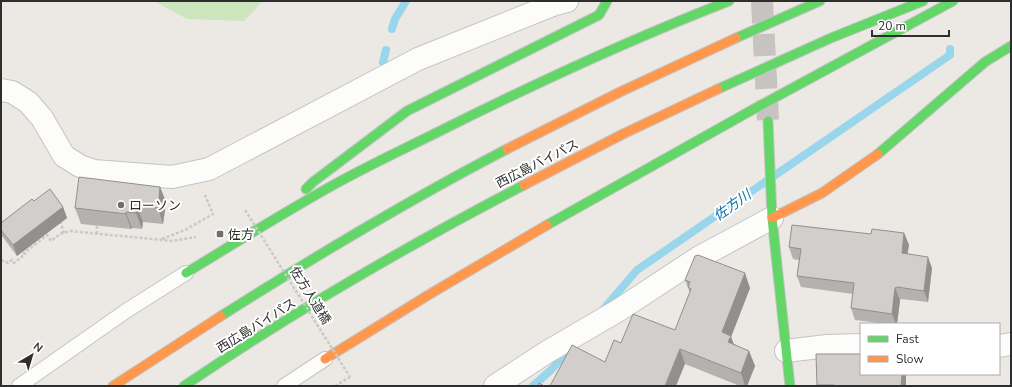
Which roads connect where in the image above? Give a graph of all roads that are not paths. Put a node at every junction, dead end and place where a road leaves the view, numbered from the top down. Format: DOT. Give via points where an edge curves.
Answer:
graph roads {
  1 [pos="607,1"];
  2 [pos="728,1"];
  3 [pos="820,1"];
  4 [pos="923,1"];
  5 [pos="953,1"];
  6 [pos="558,2"];
  7 [pos="1011,46"];
  8 [pos="1,90"];
  9 [pos="768,121"];
  10 [pos="278,216"];
  11 [pos="772,218"];
  12 [pos="186,273"];
  13 [pos="1011,344"];
  14 [pos="860,345"];
  15 [pos="1000,346"];
  16 [pos="786,351"];
  17 [pos="325,359"];
  18 [pos="19,386"];
  19 [pos="113,386"];
  20 [pos="184,386"];
  21 [pos="284,386"];
  22 [pos="495,386"];
  23 [pos="790,386"];
  1 -- 10 [label="main road" via="599,15 407,111 313,182"];
  2 -- 10 [label="main road" via="543,80 387,157"];
  3 -- 19 [label="main road, 西広島バイパス" via="713,48 500,152 396,209 294,270"];
  4 -- 20 [label="main road, 西広島バイパス" via="761,69 575,157 375,266"];
  5 -- 17 [label="main road" via="509,246"];
  6 -- 8 [label="street" via="418,59 209,169 172,177 94,171 80,166 64,156 42,118 28,102 12,92"];
  7 -- 11 [label="main road" via="980,67 864,165 822,192"];
  9 -- 11 [label="main road"];
  10 -- 12 [label="main road"];
  11 -- 16 [label="main road"];
  11 -- 22 [label="street" via="698,258"];
  12 -- 18 [label="lane" via="126,310"];
  13 -- 15 [label="street"];
  14 -- 16 [label="street"];
  16 -- 23 [label="main road"];
  17 -- 21 [label="lane"];
}
